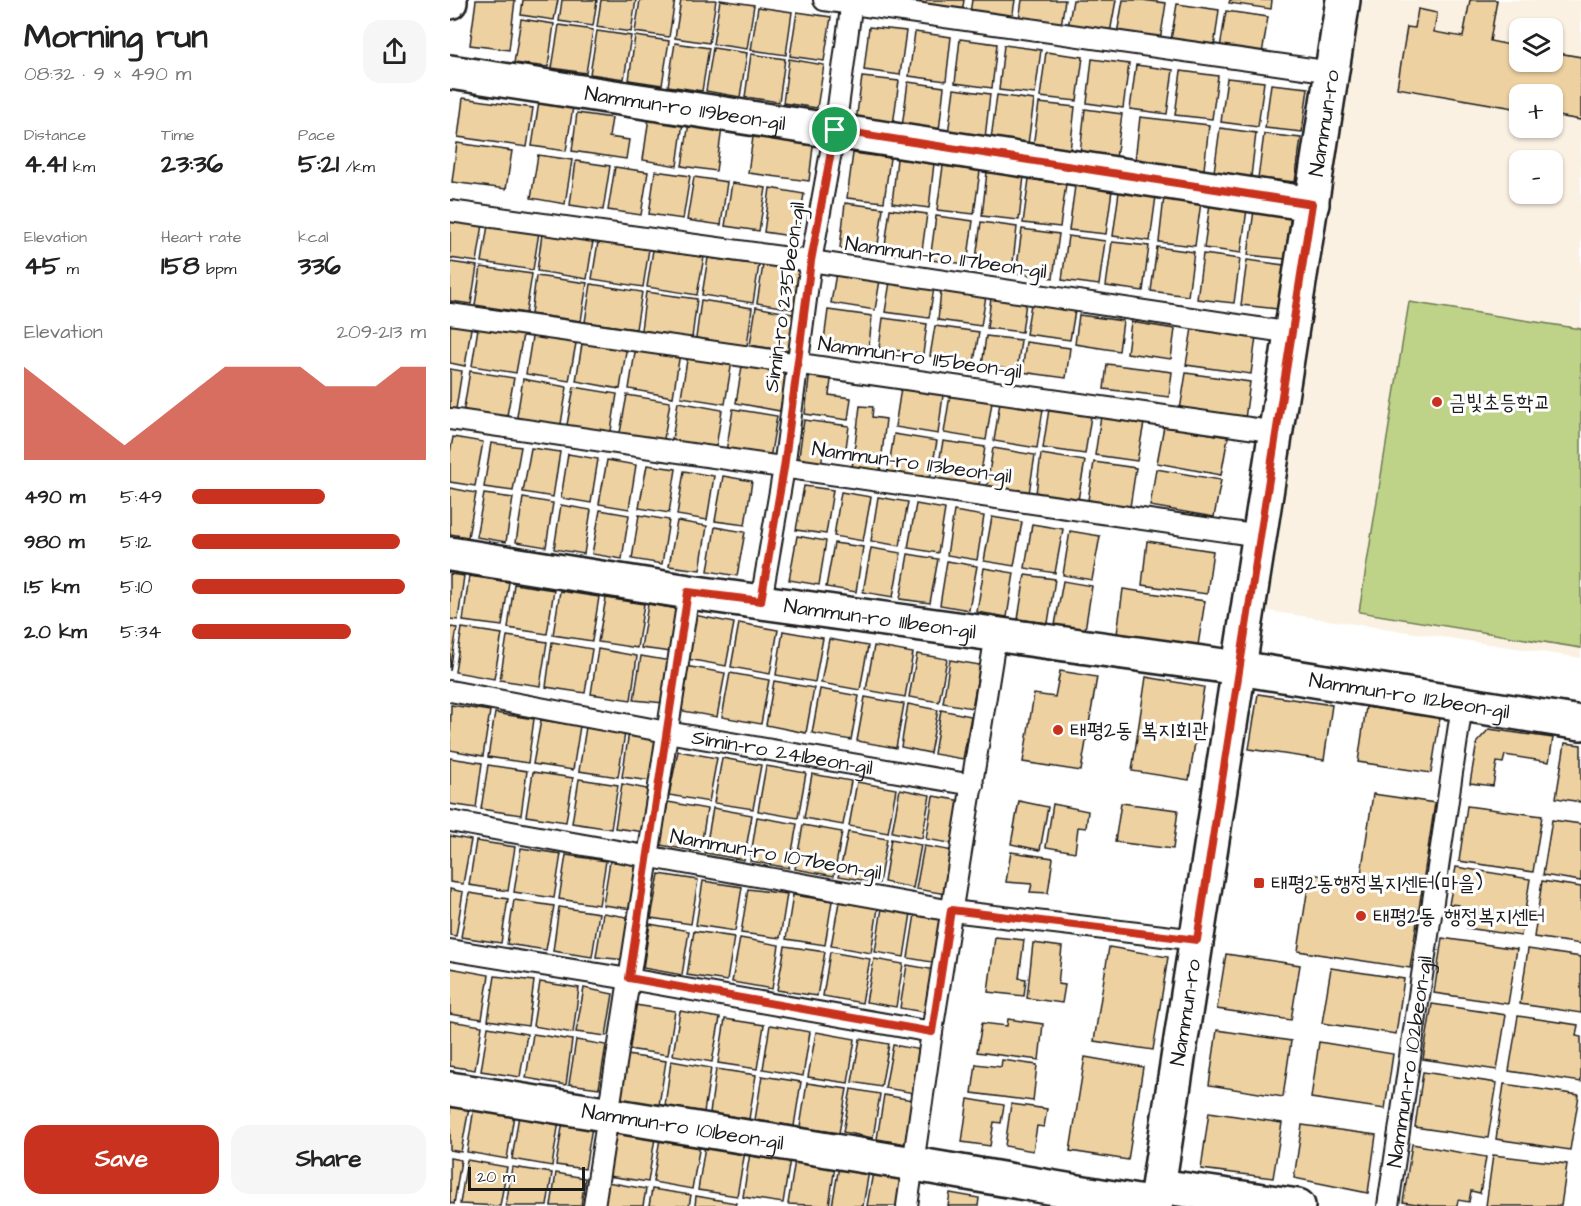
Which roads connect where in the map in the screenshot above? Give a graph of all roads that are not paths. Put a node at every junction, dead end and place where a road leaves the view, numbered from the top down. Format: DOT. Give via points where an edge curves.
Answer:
graph roads {
  1 [pos="824,0"];
  2 [pos="1343,0"];
  3 [pos="851,2"];
  4 [pos="450,72"];
  5 [pos="1332,72"];
  6 [pos="835,130"];
  7 [pos="1312,204"];
  8 [pos="450,211"];
  9 [pos="811,261"];
  10 [pos="450,314"];
  11 [pos="1292,333"];
  12 [pos="797,364"];
  13 [pos="450,419"];
  14 [pos="1276,432"];
  15 [pos="784,468"];
  16 [pos="1260,536"];
  17 [pos="450,554"];
  18 [pos="688,592"];
  19 [pos="761,601"];
  20 [pos="996,633"];
  21 [pos="1239,668"];
  22 [pos="450,691"];
  23 [pos="1462,705"];
  24 [pos="1581,723"];
  25 [pos="667,732"];
  26 [pos="973,785"];
  27 [pos="450,821"];
  28 [pos="648,856"];
  29 [pos="951,910"];
  30 [pos="1197,940"];
  31 [pos="450,950"];
  32 [pos="629,978"];
  33 [pos="932,1032"];
  34 [pos="450,1089"];
  35 [pos="608,1116"];
  36 [pos="914,1164"];
  37 [pos="1156,1199"];
  38 [pos="594,1206"];
  39 [pos="907,1206"];
  40 [pos="1298,1206"];
  41 [pos="1388,1206"];
  1 -- 3 [label="lane"];
  2 -- 5 [label="street, Nammun-ro"];
  3 -- 5 [label="lane"];
  3 -- 6 [label="lane, Simin-ro 235beon-gil"];
  4 -- 6 [label="street, Nammun-ro 119beon-gil"];
  5 -- 7 [label="street, Nammun-ro"];
  6 -- 7 [label="street, Nammun-ro 119beon-gil"];
  6 -- 9 [label="lane, Simin-ro 235beon-gil"];
  7 -- 11 [label="street, Nammun-ro"];
  8 -- 9 [label="lane, Nammun-ro 117beon-gil"];
  9 -- 11 [label="lane, Nammun-ro 117beon-gil"];
  9 -- 12 [label="lane, Simin-ro 235beon-gil"];
  10 -- 12 [label="lane, Nammun-ro 115beon-gil"];
  11 -- 14 [label="street, Nammun-ro"];
  12 -- 14 [label="lane, Nammun-ro 115beon-gil"];
  12 -- 15 [label="lane, Simin-ro 235beon-gil"];
  13 -- 15 [label="lane, Nammun-ro 113beon-gil"];
  14 -- 16 [label="street, Nammun-ro"];
  15 -- 16 [label="lane, Nammun-ro 113beon-gil"];
  15 -- 19 [label="lane, Simin-ro 235beon-gil"];
  16 -- 21 [label="street, Nammun-ro"];
  17 -- 18 [label="street, Nammun-ro 111beon-gil"];
  18 -- 19 [label="street, Nammun-ro 111beon-gil"];
  18 -- 25 [label="lane"];
  19 -- 20 [label="street, Nammun-ro 111beon-gil"];
  20 -- 21 [label="street, Nammun-ro 111beon-gil"];
  20 -- 26 [label="lane"];
  21 -- 23 [label="street, Nammun-ro 112beon-gil"];
  21 -- 30 [label="street, Nammun-ro"];
  22 -- 25 [label="lane, Simin-ro 241beon-gil"];
  23 -- 24 [label="street, Nammun-ro 112beon-gil"];
  23 -- 41 [label="lane, Nammun-ro 102beon-gil"];
  25 -- 26 [label="lane, Simin-ro 241beon-gil"];
  25 -- 28 [label="lane"];
  26 -- 29 [label="lane"];
  27 -- 28 [label="lane, Nammun-ro 107beon-gil"];
  28 -- 29 [label="lane, Nammun-ro 107beon-gil"];
  28 -- 32 [label="lane"];
  29 -- 30 [label="lane, Nammun-ro 107beon-gil"];
  29 -- 33 [label="lane"];
  30 -- 37 [label="street, Nammun-ro"];
  31 -- 32 [label="lane"];
  32 -- 33 [label="lane"];
  32 -- 35 [label="lane"];
  33 -- 36 [label="lane"];
  34 -- 35 [label="street, Nammun-ro 101beon-gil"];
  35 -- 36 [label="street, Nammun-ro 101beon-gil"];
  35 -- 38 [label="lane"];
  36 -- 37 [label="street, Nammun-ro 101beon-gil"];
  36 -- 39 [label="lane"];
  37 -- 40 [label="street"];
}
